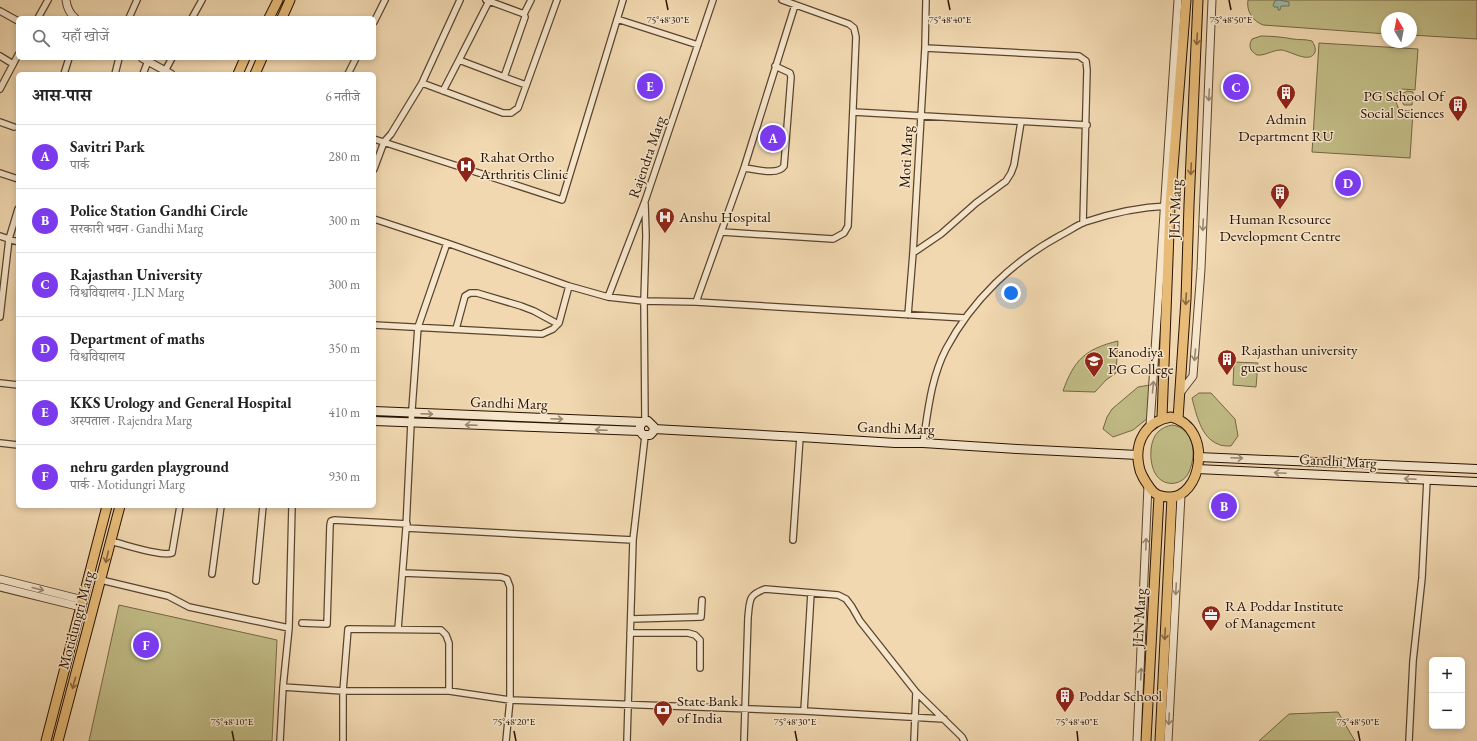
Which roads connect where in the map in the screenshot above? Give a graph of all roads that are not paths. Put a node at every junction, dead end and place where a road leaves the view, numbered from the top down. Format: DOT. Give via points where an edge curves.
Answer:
graph roads {
  1 [pos="48,0"];
  2 [pos="65,0"];
  3 [pos="137,0"];
  4 [pos="202,0"];
  5 [pos="278,0"];
  6 [pos="290,0"];
  7 [pos="385,0"];
  8 [pos="460,0"];
  9 [pos="531,0"];
  10 [pos="557,0"];
  11 [pos="623,0"];
  12 [pos="713,0"];
  13 [pos="782,0"];
  14 [pos="926,0"];
  15 [pos="1178,0"];
  16 [pos="1186,0"];
  17 [pos="1198,0"];
  18 [pos="1212,0"];
  19 [pos="487,1"];
  20 [pos="795,5"];
  21 [pos="0,11"];
  22 [pos="524,14"];
  23 [pos="39,16"];
  24 [pos="73,16"];
  25 [pos="130,16"];
  26 [pos="193,16"];
  27 [pos="270,16"];
  28 [pos="283,16"];
  29 [pos="376,18"];
  30 [pos="617,19"];
  31 [pos="16,20"];
  32 [pos="698,44"];
  33 [pos="925,48"];
  34 [pos="0,56"];
  35 [pos="16,60"];
  36 [pos="68,60"];
  37 [pos="119,60"];
  38 [pos="145,60"];
  39 [pos="171,60"];
  40 [pos="244,60"];
  41 [pos="261,60"];
  42 [pos="355,60"];
  43 [pos="459,60"];
  44 [pos="14,64"];
  45 [pos="775,66"];
  46 [pos="65,72"];
  47 [pos="116,72"];
  48 [pos="143,72"];
  49 [pos="168,72"];
  50 [pos="239,72"];
  51 [pos="256,72"];
  52 [pos="349,72"];
  53 [pos="504,77"];
  54 [pos="422,83"];
  55 [pos="526,85"];
  56 [pos="0,89"];
  57 [pos="443,91"];
  58 [pos="853,112"];
  59 [pos="920,116"];
  60 [pos="0,122"];
  61 [pos="1021,122"];
  62 [pos="1087,126"];
  63 [pos="14,127"];
  64 [pos="376,140"];
  65 [pos="384,142"];
  66 [pos="376,164"];
  67 [pos="744,168"];
  68 [pos="0,173"];
  69 [pos="16,178"];
  70 [pos="645,201"];
  71 [pos="1168,206"];
  72 [pos="16,216"];
  73 [pos="376,220"];
  74 [pos="1083,223"];
  75 [pos="722,232"];
  76 [pos="0,236"];
  77 [pos="9,239"];
  78 [pos="16,241"];
  79 [pos="447,242"];
  80 [pos="913,253"];
  81 [pos="569,286"];
  82 [pos="608,297"];
  83 [pos="644,301"];
  84 [pos="696,302"];
  85 [pos="908,315"];
  86 [pos="0,317"];
  87 [pos="965,318"];
  88 [pos="558,324"];
  89 [pos="376,325"];
  90 [pos="418,327"];
  91 [pos="456,329"];
  92 [pos="0,383"];
  93 [pos="16,385"];
  94 [pos="1180,394"];
  95 [pos="376,411"];
  96 [pos="412,413"];
  97 [pos="1162,418"];
  98 [pos="1178,419"];
  99 [pos="376,421"];
  100 [pos="644,422"];
  101 [pos="411,423"];
  102 [pos="1150,426"];
  103 [pos="654,429"];
  104 [pos="643,433"];
  105 [pos="800,437"];
  106 [pos="923,443"];
  107 [pos="0,444"];
  108 [pos="16,445"];
  109 [pos="1138,455"];
  110 [pos="1198,457"];
  111 [pos="1197,469"];
  112 [pos="1477,470"];
  113 [pos="1427,480"];
  114 [pos="1477,482"];
  115 [pos="1148,485"];
  116 [pos="1159,496"];
  117 [pos="1176,496"];
  118 [pos="106,508"];
  119 [pos="119,508"];
  120 [pos="180,508"];
  121 [pos="221,508"];
  122 [pos="263,508"];
  123 [pos="292,508"];
  124 [pos="407,526"];
  125 [pos="633,540"];
  126 [pos="793,540"];
  127 [pos="110,541"];
  128 [pos="403,572"];
  129 [pos="212,574"];
  130 [pos="0,580"];
  131 [pos="101,580"];
  132 [pos="256,581"];
  133 [pos="0,587"];
  134 [pos="810,593"];
  135 [pos="702,600"];
  136 [pos="82,604"];
  137 [pos="631,619"];
  138 [pos="302,623"];
  139 [pos="289,628"];
  140 [pos="398,629"];
  141 [pos="630,633"];
  142 [pos="700,668"];
  143 [pos="283,687"];
  144 [pos="343,691"];
  145 [pos="449,691"];
  146 [pos="916,692"];
  147 [pos="510,700"];
  148 [pos="628,705"];
  149 [pos="745,708"];
  150 [pos="804,711"];
  151 [pos="915,718"];
  152 [pos="944,719"];
  153 [pos="46,741"];
  154 [pos="58,741"];
  155 [pos="280,741"];
  156 [pos="343,741"];
  157 [pos="506,741"];
  158 [pos="627,741"];
  159 [pos="744,741"];
  160 [pos="914,741"];
  161 [pos="964,741"];
  162 [pos="1137,741"];
  163 [pos="1146,741"];
  164 [pos="1160,741"];
  165 [pos="1168,741"];
  166 [pos="1409,741"];
  1 -- 23 [label="street"];
  2 -- 24 [label="street"];
  3 -- 25 [label="street"];
  4 -- 26 [label="street"];
  5 -- 27 [label="main road"];
  6 -- 28 [label="main road"];
  7 -- 29 [label="street"];
  8 -- 54 [label="street"];
  9 -- 22 [label="street"];
  10 -- 55 [label="street"];
  11 -- 30 [label="street"];
  12 -- 32 [label="street, Rajendra Marg"];
  13 -- 20 [label="street"];
  14 -- 33 [label="street, Moti Marg"];
  15 -- 71 [label="street"];
  16 -- 71 [label="main road, JLN Marg"];
  17 -- 94 [label="main road, JLN Marg, one-way"];
  18 -- 94 [label="street, one-way" via="1194,369 1193,376"];
  19 -- 22 [label="street"];
  19 -- 43 [label="street"];
  20 -- 45 [label="street"];
  20 -- 58 [label="street" via="854,28 856,37"];
  21 -- 31 [label="street"];
  22 -- 53 [label="street"];
  30 -- 32 [label="street"];
  30 -- 65 [label="street" via="562,200"];
  32 -- 70 [label="street, Rajendra Marg"];
  33 -- 59 [label="street, Moti Marg"];
  33 -- 62 [label="street" via="1079,56 1086,61"];
  34 -- 44 [label="street"];
  35 -- 44 [label="street"];
  36 -- 46 [label="street"];
  37 -- 47 [label="street"];
  38 -- 48 [label="street"];
  38 -- 49 [label="street"];
  39 -- 49 [label="street"];
  40 -- 50 [label="main road"];
  41 -- 51 [label="main road"];
  42 -- 52 [label="street"];
  43 -- 53 [label="street"];
  43 -- 57 [label="street"];
  44 -- 56 [label="street"];
  45 -- 67 [label="street"];
  45 -- 67 [label="street" via="790,73 791,77 784,166 776,172"];
  53 -- 55 [label="street"];
  54 -- 57 [label="street"];
  54 -- 65 [label="street"];
  55 -- 57 [label="street" via="518,108 502,114"];
  58 -- 59 [label="street"];
  58 -- 75 [label="street" via="848,226 844,233 833,239"];
  59 -- 61 [label="street"];
  59 -- 80 [label="street, Moti Marg"];
  60 -- 63 [label="street"];
  61 -- 62 [label="street"];
  61 -- 80 [label="street" via="1014,165 1006,181 941,234"];
  62 -- 74 [label="street"];
  64 -- 65 [label="street"];
  65 -- 66 [label="street"];
  67 -- 75 [label="street"];
  68 -- 69 [label="street"];
  70 -- 82 [label="street, Rajendra Marg"];
  70 -- 83 [label="street"];
  71 -- 74 [label="street" via="1120,213"];
  71 -- 97 [label="main road, JLN Marg"];
  102 -- 71 [label="street, one-way"];
  72 -- 77 [label="street"];
  73 -- 79 [label="street"];
  74 -- 87 [label="street" via="1048,242 1016,264 985,293"];
  75 -- 84 [label="street"];
  76 -- 77 [label="street"];
  77 -- 78 [label="street"];
  77 -- 86 [label="street"];
  79 -- 81 [label="street"];
  79 -- 90 [label="street"];
  80 -- 85 [label="street, Moti Marg"];
  81 -- 82 [label="street"];
  81 -- 88 [label="street"];
  82 -- 83 [label="street"];
  83 -- 84 [label="street"];
  83 -- 100 [label="street"];
  84 -- 85 [label="street"];
  85 -- 87 [label="street"];
  87 -- 106 [label="street" via="946,350 932,386"];
  88 -- 91 [label="street" via="542,334"];
  88 -- 91 [label="street" via="521,306 470,293 465,296"];
  89 -- 90 [label="street"];
  90 -- 91 [label="street"];
  90 -- 96 [label="street"];
  92 -- 93 [label="street"];
  94 -- 98 [label="main road, JLN Marg"];
  95 -- 96 [label="main road, Gandhi Marg"];
  96 -- 100 [label="main road, Gandhi Marg, one-way"];
  96 -- 101 [label="street"];
  97 -- 98 [label="main road"];
  97 -- 102 [label="main road"];
  98 -- 110 [label="main road" via="1191,429 1196,437"];
  99 -- 101 [label="main road"];
  100 -- 103 [label="main road" via="652,424"];
  100 -- 104 [label="main road" via="640,426"];
  104 -- 101 [label="main road, one-way"];
  101 -- 124 [label="street"];
  102 -- 109 [label="main road" via="1144,432"];
  103 -- 104 [label="main road" via="652,434"];
  103 -- 105 [label="main road, Gandhi Marg"];
  104 -- 125 [label="street"];
  105 -- 106 [label="main road, Gandhi Marg"];
  105 -- 126 [label="street"];
  106 -- 109 [label="main road, Gandhi Marg"];
  107 -- 108 [label="street"];
  109 -- 115 [label="main road" via="1139,467"];
  110 -- 111 [label="main road"];
  110 -- 112 [label="main road, Gandhi Marg, one-way"];
  113 -- 111 [label="main road, Gandhi Marg, one-way"];
  111 -- 117 [label="main road" via="1191,483"];
  113 -- 114 [label="main road, Gandhi Marg"];
  113 -- 166 [label="street" via="1422,578 1412,661"];
  115 -- 116 [label="main road"];
  162 -- 115 [label="street, one-way"];
  116 -- 117 [label="main road"];
  116 -- 163 [label="main road, JLN Marg"];
  117 -- 164 [label="main road, JLN Marg, one-way"];
  117 -- 165 [label="street, one-way"];
  118 -- 136 [label="main road"];
  119 -- 127 [label="main road, Motidungri Marg"];
  120 -- 127 [label="street" via="170,554"];
  121 -- 129 [label="street"];
  122 -- 132 [label="street"];
  123 -- 139 [label="street"];
  124 -- 125 [label="street"];
  124 -- 128 [label="street"];
  124 -- 138 [label="street" via="331,521 327,624"];
  125 -- 137 [label="street"];
  127 -- 131 [label="main road, Motidungri Marg, one-way"];
  128 -- 140 [label="street"];
  128 -- 147 [label="street" via="507,579 510,587"];
  130 -- 136 [label="street, one-way"];
  131 -- 139 [label="street" via="168,596 189,607"];
  131 -- 154 [label="main road, Motidungri Marg, one-way"];
  133 -- 136 [label="street"];
  134 -- 146 [label="street" via="838,595 846,599 860,621"];
  134 -- 149 [label="street" via="765,589 755,593 751,599 748,617"];
  134 -- 150 [label="street"];
  135 -- 137 [label="street" via="701,617"];
  136 -- 153 [label="main road"];
  137 -- 141 [label="street"];
  139 -- 143 [label="street"];
  140 -- 144 [label="street" via="348,630"];
  140 -- 145 [label="street" via="441,630 446,635 449,643"];
  141 -- 142 [label="street" via="694,635 700,640"];
  141 -- 148 [label="street"];
  143 -- 144 [label="street"];
  143 -- 155 [label="street"];
  144 -- 145 [label="street"];
  144 -- 156 [label="street"];
  145 -- 147 [label="street"];
  146 -- 151 [label="street"];
  146 -- 152 [label="street"];
  147 -- 148 [label="street"];
  147 -- 157 [label="street"];
  148 -- 149 [label="street"];
  148 -- 158 [label="street"];
  149 -- 150 [label="street"];
  149 -- 159 [label="street"];
  150 -- 151 [label="street"];
  151 -- 152 [label="street"];
  151 -- 160 [label="street"];
  152 -- 161 [label="street"];
}
